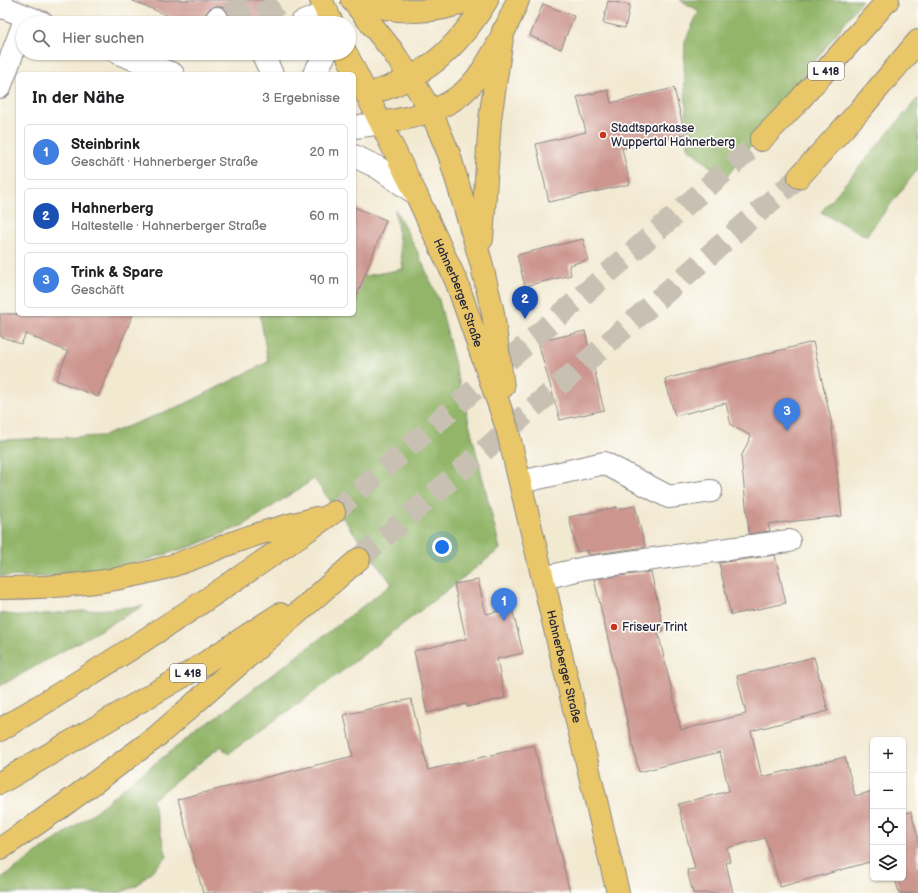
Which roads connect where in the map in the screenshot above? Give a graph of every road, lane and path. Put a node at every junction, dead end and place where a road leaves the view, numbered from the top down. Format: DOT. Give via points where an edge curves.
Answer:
graph roads {
  1 [pos="352,0"];
  2 [pos="469,0"];
  3 [pos="487,0"];
  4 [pos="518,0"];
  5 [pos="888,0"];
  6 [pos="0,6"];
  7 [pos="18,16"];
  8 [pos="503,31"];
  9 [pos="918,42"];
  10 [pos="16,51"];
  11 [pos="128,60"];
  12 [pos="263,60"];
  13 [pos="322,60"];
  14 [pos="350,60"];
  15 [pos="141,69"];
  16 [pos="160,72"];
  17 [pos="271,72"];
  18 [pos="315,72"];
  19 [pos="353,72"];
  20 [pos="411,78"];
  21 [pos="356,81"];
  22 [pos="0,86"];
  23 [pos="360,95"];
  24 [pos="431,111"];
  25 [pos="382,123"];
  26 [pos="356,127"];
  27 [pos="761,140"];
  28 [pos="356,157"];
  29 [pos="799,177"];
  30 [pos="416,194"];
  31 [pos="482,262"];
  32 [pos="510,440"];
  33 [pos="520,482"];
  34 [pos="711,491"];
  35 [pos="789,541"];
  36 [pos="543,578"];
  37 [pos="0,588"];
  38 [pos="0,730"];
  39 [pos="0,783"];
  40 [pos="0,849"];
  41 [pos="618,893"];
  1 -- 2 [label="main road" via="384,9 419,12 447,8"];
  1 -- 20 [label="main road, Hahnerberger Straße"];
  3 -- 20 [label="main road" via="450,49 440,59"];
  4 -- 8 [label="main road"];
  5 -- 27 [label="main road, L 418"];
  6 -- 7 [label="street"];
  8 -- 24 [label="main road" via="485,67 472,84 459,96"];
  8 -- 31 [label="main road" via="487,151"];
  9 -- 29 [label="main road"];
  10 -- 22 [label="street"];
  11 -- 15 [label="street"];
  12 -- 17 [label="street"];
  13 -- 18 [label="street"];
  14 -- 19 [label="main road, Hahnerberger Straße"];
  15 -- 16 [label="street"];
  20 -- 23 [label="main road" via="388,88"];
  20 -- 24 [label="main road, Hahnerberger Straße"];
  21 -- 23 [label="main road, Hahnerberger Straße"];
  23 -- 25 [label="main road, Hahnerberger Straße"];
  24 -- 25 [label="main road"];
  24 -- 31 [label="main road, Hahnerberger Straße" via="448,154"];
  25 -- 26 [label="street"];
  25 -- 30 [label="main road, Hahnerberger Straße"];
  28 -- 30 [label="street" via="377,167"];
  30 -- 32 [label="main road, Hahnerberger Straße" via="457,283"];
  31 -- 32 [label="main road, Hahnerberger Straße" via="494,313"];
  32 -- 33 [label="main road, Hahnerberger Straße"];
  33 -- 34 [label="street" via="604,463 669,497"];
  33 -- 36 [label="main road, Hahnerberger Straße"];
  35 -- 36 [label="street" via="585,568"];
  36 -- 41 [label="main road, Hahnerberger Straße"];
  37 -- 38 [label="main road" via="65,587 158,570 240,540 334,512 169,626"];
  39 -- 40 [label="main road, L 418" via="194,670 360,559 155,738 64,806"];
}
